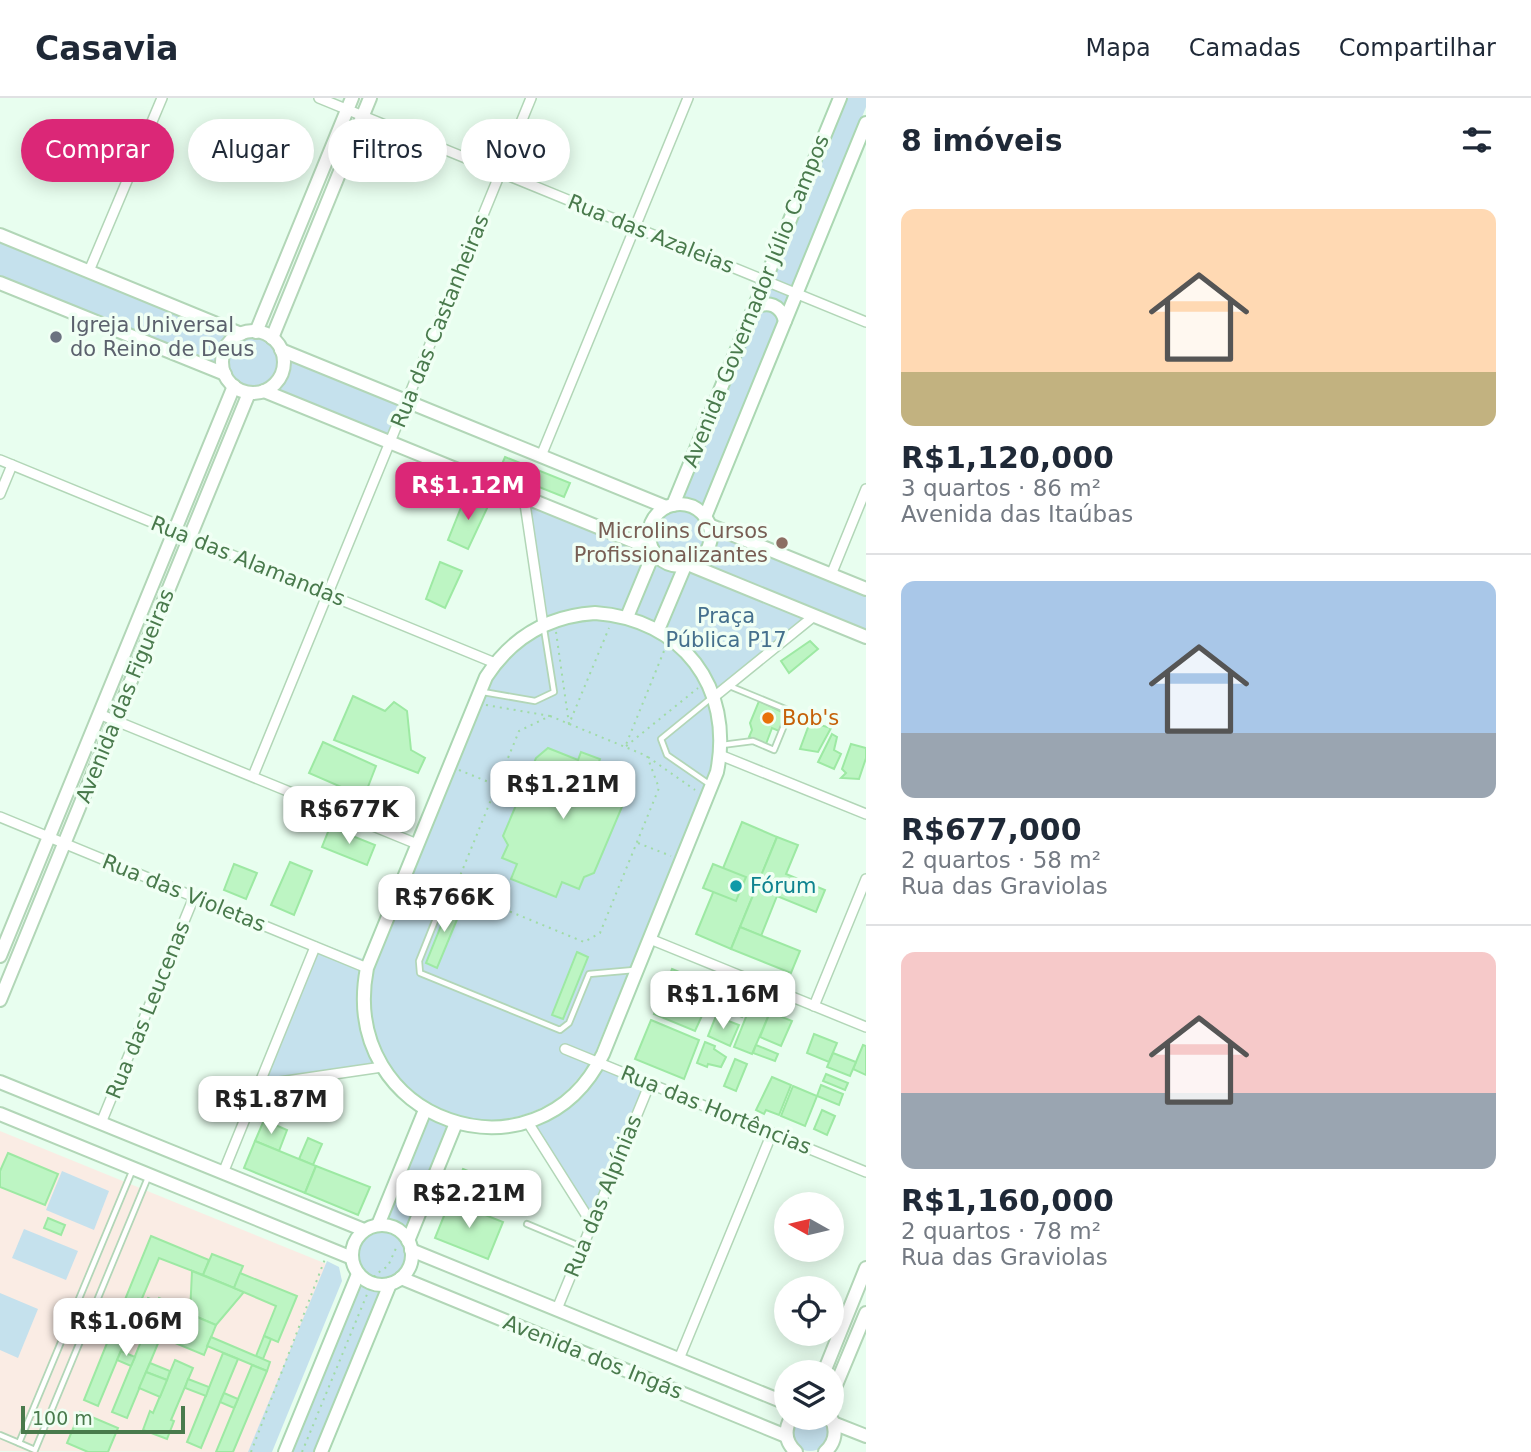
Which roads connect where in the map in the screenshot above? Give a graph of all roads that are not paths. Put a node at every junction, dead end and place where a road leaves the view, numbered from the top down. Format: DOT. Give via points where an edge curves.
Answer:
graph roads {
  1 [pos="162,98"];
  2 [pos="319,98"];
  3 [pos="370,98"];
  4 [pos="531,98"];
  5 [pos="688,98"];
  6 [pos="840,98"];
  7 [pos="349,104"];
  8 [pos="363,116"];
  9 [pos="522,119"];
  10 [pos="866,123"];
  11 [pos="461,156"];
  12 [pos="496,182"];
  13 [pos="525,182"];
  14 [pos="635,227"];
  15 [pos="0,235"];
  16 [pos="89,271"];
  17 [pos="765,280"];
  18 [pos="0,282"];
  19 [pos="796,293"];
  20 [pos="754,308"];
  21 [pos="785,321"];
  22 [pos="866,322"];
  23 [pos="256,332"];
  24 [pos="242,334"];
  25 [pos="272,338"];
  26 [pos="281,350"];
  27 [pos="225,374"];
  28 [pos="234,386"];
  29 [pos="264,391"];
  30 [pos="249,393"];
  31 [pos="407,401"];
  32 [pos="390,442"];
  33 [pos="541,456"];
  34 [pos="0,460"];
  35 [pos="12,465"];
  36 [pos="866,489"];
  37 [pos="0,495"];
  38 [pos="524,497"];
  39 [pos="669,506"];
  40 [pos="707,521"];
  41 [pos="174,531"];
  42 [pos="190,538"];
  43 [pos="653,551"];
  44 [pos="687,565"];
  45 [pos="831,575"];
  46 [pos="866,589"];
  47 [pos="328,594"];
  48 [pos="814,615"];
  49 [pos="621,616"];
  50 [pos="549,623"];
  51 [pos="664,634"];
  52 [pos="866,637"];
  53 [pos="495,663"];
  54 [pos="727,685"];
  55 [pos="714,696"];
  56 [pos="477,697"];
  57 [pos="99,714"];
  58 [pos="115,720"];
  59 [pos="721,750"];
  60 [pos="253,776"];
  61 [pos="710,792"];
  62 [pos="866,814"];
  63 [pos="0,817"];
  64 [pos="49,838"];
  65 [pos="64,844"];
  66 [pos="417,844"];
  67 [pos="405,875"];
  68 [pos="866,879"];
  69 [pos="194,897"];
  70 [pos="650,939"];
  71 [pos="315,947"];
  72 [pos="0,956"];
  73 [pos="367,968"];
  74 [pos="637,970"];
  75 [pos="0,1000"];
  76 [pos="814,1006"];
  77 [pos="866,1027"];
  78 [pos="565,1049"];
  79 [pos="598,1062"];
  80 [pos="382,1067"];
  81 [pos="0,1082"];
  82 [pos="650,1083"];
  83 [pos="259,1085"];
  84 [pos="425,1110"];
  85 [pos="0,1114"];
  86 [pos="527,1121"];
  87 [pos="101,1123"];
  88 [pos="456,1123"];
  89 [pos="772,1133"];
  90 [pos="133,1168"];
  91 [pos="223,1172"];
  92 [pos="866,1172"];
  93 [pos="149,1175"];
  94 [pos="527,1224"];
  95 [pos="592,1224"];
  96 [pos="378,1225"];
  97 [pos="364,1230"];
  98 [pos="410,1245"];
  99 [pos="582,1247"];
  100 [pos="352,1258"];
  101 [pos="866,1268"];
  102 [pos="358,1273"];
  103 [pos="396,1281"];
  104 [pos="557,1310"];
  105 [pos="866,1312"];
  106 [pos="679,1359"];
  107 [pos="829,1360"];
  108 [pos="844,1366"];
  109 [pos="774,1398"];
  110 [pos="844,1426"];
  111 [pos="788,1430"];
  112 [pos="834,1430"];
  113 [pos="0,1435"];
  114 [pos="786,1436"];
  115 [pos="866,1436"];
  116 [pos="19,1443"];
  117 [pos="38,1451"];
  118 [pos="793,1451"];
  119 [pos="285,1452"];
  120 [pos="321,1452"];
  121 [pos="826,1452"];
  1 -- 16 [label="street"];
  2 -- 7 [label="street, Rua das Azaleias"];
  3 -- 8 [label="street"];
  4 -- 9 [label="street, Rua das Castanheiras"];
  5 -- 14 [label="street"];
  6 -- 17 [label="street, Avenida Governador Júlio Campos"];
  7 -- 8 [label="street, Rua das Azaleias"];
  7 -- 23 [label="street"];
  8 -- 11 [label="street, Rua das Azaleias"];
  8 -- 25 [label="street"];
  10 -- 19 [label="street, Avenida Governador Júlio Campos"];
  12 -- 31 [label="street, Rua das Castanheiras"];
  13 -- 14 [label="street, Rua das Azaleias"];
  14 -- 17 [label="street, Rua das Azaleias"];
  14 -- 33 [label="street"];
  15 -- 16 [label="street"];
  16 -- 24 [label="street"];
  17 -- 19 [label="street, Rua das Azaleias"];
  17 -- 20 [label="street, Avenida Governador Júlio Campos"];
  18 -- 27 [label="street"];
  19 -- 21 [label="street, Avenida Governador Júlio Campos"];
  19 -- 22 [label="street, Rua das Azaleias"];
  20 -- 21 [label="street" via="773,305"];
  20 -- 39 [label="street, Avenida Governador Júlio Campos"];
  21 -- 40 [label="street, Avenida Governador Júlio Campos"];
  23 -- 24 [label="street"];
  23 -- 25 [label="street"];
  24 -- 27 [label="street" via="226,347"];
  25 -- 26 [label="street"];
  26 -- 29 [label="street" via="280,375"];
  26 -- 31 [label="street"];
  27 -- 28 [label="street"];
  28 -- 30 [label="street"];
  28 -- 41 [label="street, Avenida das Figueiras"];
  29 -- 30 [label="street"];
  29 -- 32 [label="street"];
  30 -- 42 [label="street, Avenida das Figueiras"];
  31 -- 32 [label="street, Rua das Castanheiras"];
  31 -- 33 [label="street"];
  32 -- 38 [label="street"];
  32 -- 47 [label="street, Rua das Castanheiras"];
  33 -- 39 [label="street"];
  34 -- 35 [label="street, Rua das Alamandas"];
  35 -- 37 [label="street"];
  35 -- 41 [label="street, Rua das Alamandas"];
  36 -- 45 [label="street"];
  38 -- 43 [label="street"];
  38 -- 50 [label="street"];
  39 -- 40 [label="street" via="691,506"];
  39 -- 43 [label="street, Avenida Governador Júlio Campos" via="651,525"];
  40 -- 44 [label="street, Avenida Governador Júlio Campos" via="710,540 706,551"];
  40 -- 45 [label="street"];
  41 -- 42 [label="street, Rua das Alamandas"];
  41 -- 57 [label="street, Avenida das Figueiras"];
  42 -- 47 [label="street, Rua das Alamandas"];
  42 -- 58 [label="street, Avenida das Figueiras"];
  43 -- 44 [label="street" via="664,562"];
  43 -- 49 [label="street, Avenida Governador Júlio Campos"];
  44 -- 48 [label="street"];
  44 -- 51 [label="street, Avenida Governador Júlio Campos"];
  45 -- 46 [label="street"];
  47 -- 53 [label="street, Rua das Alamandas"];
  47 -- 60 [label="street, Rua das Castanheiras"];
  48 -- 52 [label="street"];
  48 -- 54 [label="street"];
  49 -- 50 [label="street" via="579,614"];
  49 -- 51 [label="street"];
  50 -- 53 [label="street" via="519,639"];
  50 -- 56 [label="lane" via="554,692 535,701"];
  51 -- 55 [label="street" via="690,656"];
  53 -- 56 [label="street"];
  54 -- 55 [label="street"];
  54 -- 59 [label="lane" via="790,711 774,750 753,741"];
  55 -- 59 [label="street"];
  55 -- 61 [label="lane" via="661,739 667,755"];
  56 -- 66 [label="street"];
  57 -- 58 [label="street"];
  57 -- 64 [label="street, Avenida das Figueiras"];
  58 -- 60 [label="street"];
  58 -- 65 [label="street, Avenida das Figueiras"];
  59 -- 61 [label="street"];
  59 -- 62 [label="street"];
  60 -- 66 [label="street"];
  61 -- 70 [label="street"];
  63 -- 64 [label="street, Rua das Violetas"];
  64 -- 65 [label="street, Rua das Violetas"];
  64 -- 72 [label="street, Avenida das Figueiras"];
  65 -- 69 [label="street, Rua das Violetas"];
  65 -- 75 [label="street, Avenida das Figueiras"];
  66 -- 67 [label="street"];
  67 -- 73 [label="street"];
  67 -- 74 [label="lane" via="439,911 419,961 420,973 560,1030 569,1023 589,974"];
  68 -- 76 [label="street"];
  69 -- 71 [label="street, Rua das Violetas"];
  69 -- 87 [label="street, Rua das Leucenas"];
  70 -- 74 [label="street"];
  70 -- 76 [label="street"];
  71 -- 73 [label="street, Rua das Violetas"];
  71 -- 83 [label="street"];
  73 -- 80 [label="street" via="364,1017"];
  74 -- 79 [label="street"];
  76 -- 77 [label="street"];
  78 -- 79 [label="street, Rua das Hortências"];
  79 -- 82 [label="street, Rua das Hortências"];
  79 -- 86 [label="street" via="566,1100"];
  80 -- 83 [label="street"];
  80 -- 84 [label="street" via="400,1090"];
  81 -- 87 [label="street"];
  82 -- 89 [label="street, Rua das Hortências"];
  82 -- 95 [label="street, Rua das Alpínias"];
  83 -- 91 [label="street"];
  84 -- 88 [label="street"];
  84 -- 96 [label="street"];
  85 -- 90 [label="street"];
  86 -- 88 [label="street" via="489,1127"];
  86 -- 95 [label="street"];
  87 -- 91 [label="street"];
  88 -- 98 [label="street"];
  89 -- 92 [label="street, Rua das Hortências"];
  89 -- 106 [label="street"];
  90 -- 93 [label="street"];
  90 -- 116 [label="lane"];
  91 -- 97 [label="street"];
  93 -- 100 [label="street"];
  93 -- 117 [label="lane"];
  94 -- 99 [label="lane"];
  95 -- 99 [label="street, Rua das Alpínias"];
  96 -- 97 [label="street"];
  96 -- 98 [label="street" via="395,1228"];
  97 -- 100 [label="street" via="354,1242"];
  98 -- 103 [label="street" via="410,1264"];
  98 -- 104 [label="street, Avenida dos Ingás"];
  99 -- 104 [label="street, Rua das Alpínias"];
  100 -- 102 [label="street"];
  101 -- 107 [label="street"];
  102 -- 103 [label="street" via="371,1283"];
  102 -- 119 [label="street"];
  103 -- 114 [label="street, Avenida dos Ingás"];
  103 -- 120 [label="street"];
  104 -- 106 [label="street, Avenida dos Ingás"];
  105 -- 108 [label="street"];
  106 -- 109 [label="street, Avenida dos Ingás"];
  110 -- 115 [label="street"];
  111 -- 114 [label="street"];
  112 -- 121 [label="street" via="835,1438"];
  113 -- 116 [label="lane"];
  114 -- 118 [label="street"];
  116 -- 117 [label="lane"];
}
